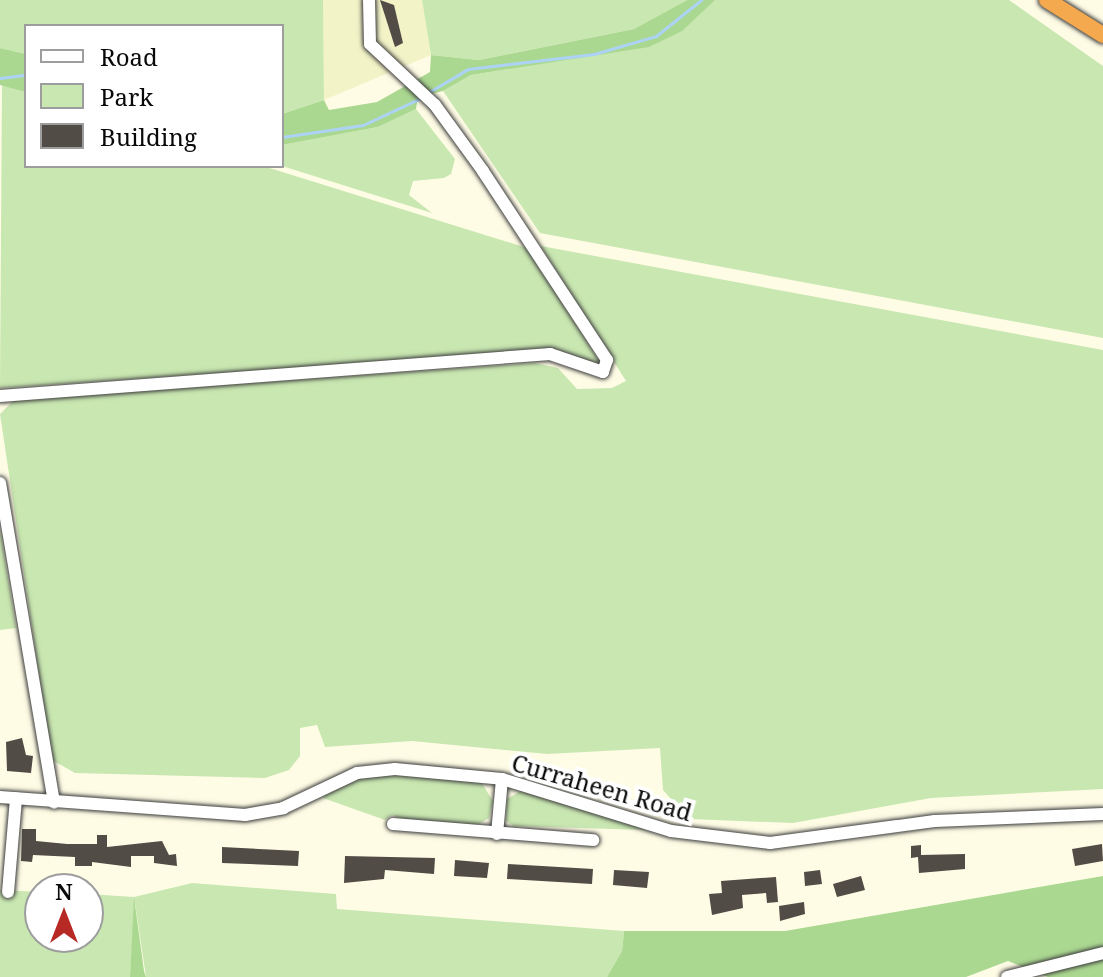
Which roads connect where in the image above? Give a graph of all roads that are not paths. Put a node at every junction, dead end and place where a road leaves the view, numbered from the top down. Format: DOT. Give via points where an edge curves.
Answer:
graph roads {
  1 [pos="369,0"];
  2 [pos="1047,0"];
  3 [pos="1103,35"];
  4 [pos="0,396"];
  5 [pos="0,483"];
  6 [pos="502,779"];
  7 [pos="0,797"];
  8 [pos="16,798"];
  9 [pos="54,802"];
  10 [pos="1103,814"];
  11 [pos="393,824"];
  12 [pos="497,834"];
  13 [pos="593,840"];
  14 [pos="8,892"];
  15 [pos="1103,953"];
  16 [pos="1007,977"];
  1 -- 4 [label="street" via="370,44 435,105 607,360 603,372 550,354"];
  2 -- 3 [label="highway"];
  5 -- 9 [label="street"];
  6 -- 9 [label="street, Curraheen Road" via="374,769 283,808 245,815"];
  6 -- 10 [label="street, Curraheen Road" via="671,831 736,842 803,841 935,821"];
  6 -- 12 [label="street"];
  7 -- 8 [label="street, Curraheen Road"];
  8 -- 9 [label="street, Curraheen Road"];
  8 -- 14 [label="street"];
  11 -- 12 [label="street"];
  12 -- 13 [label="street"];
  15 -- 16 [label="street"];
}
